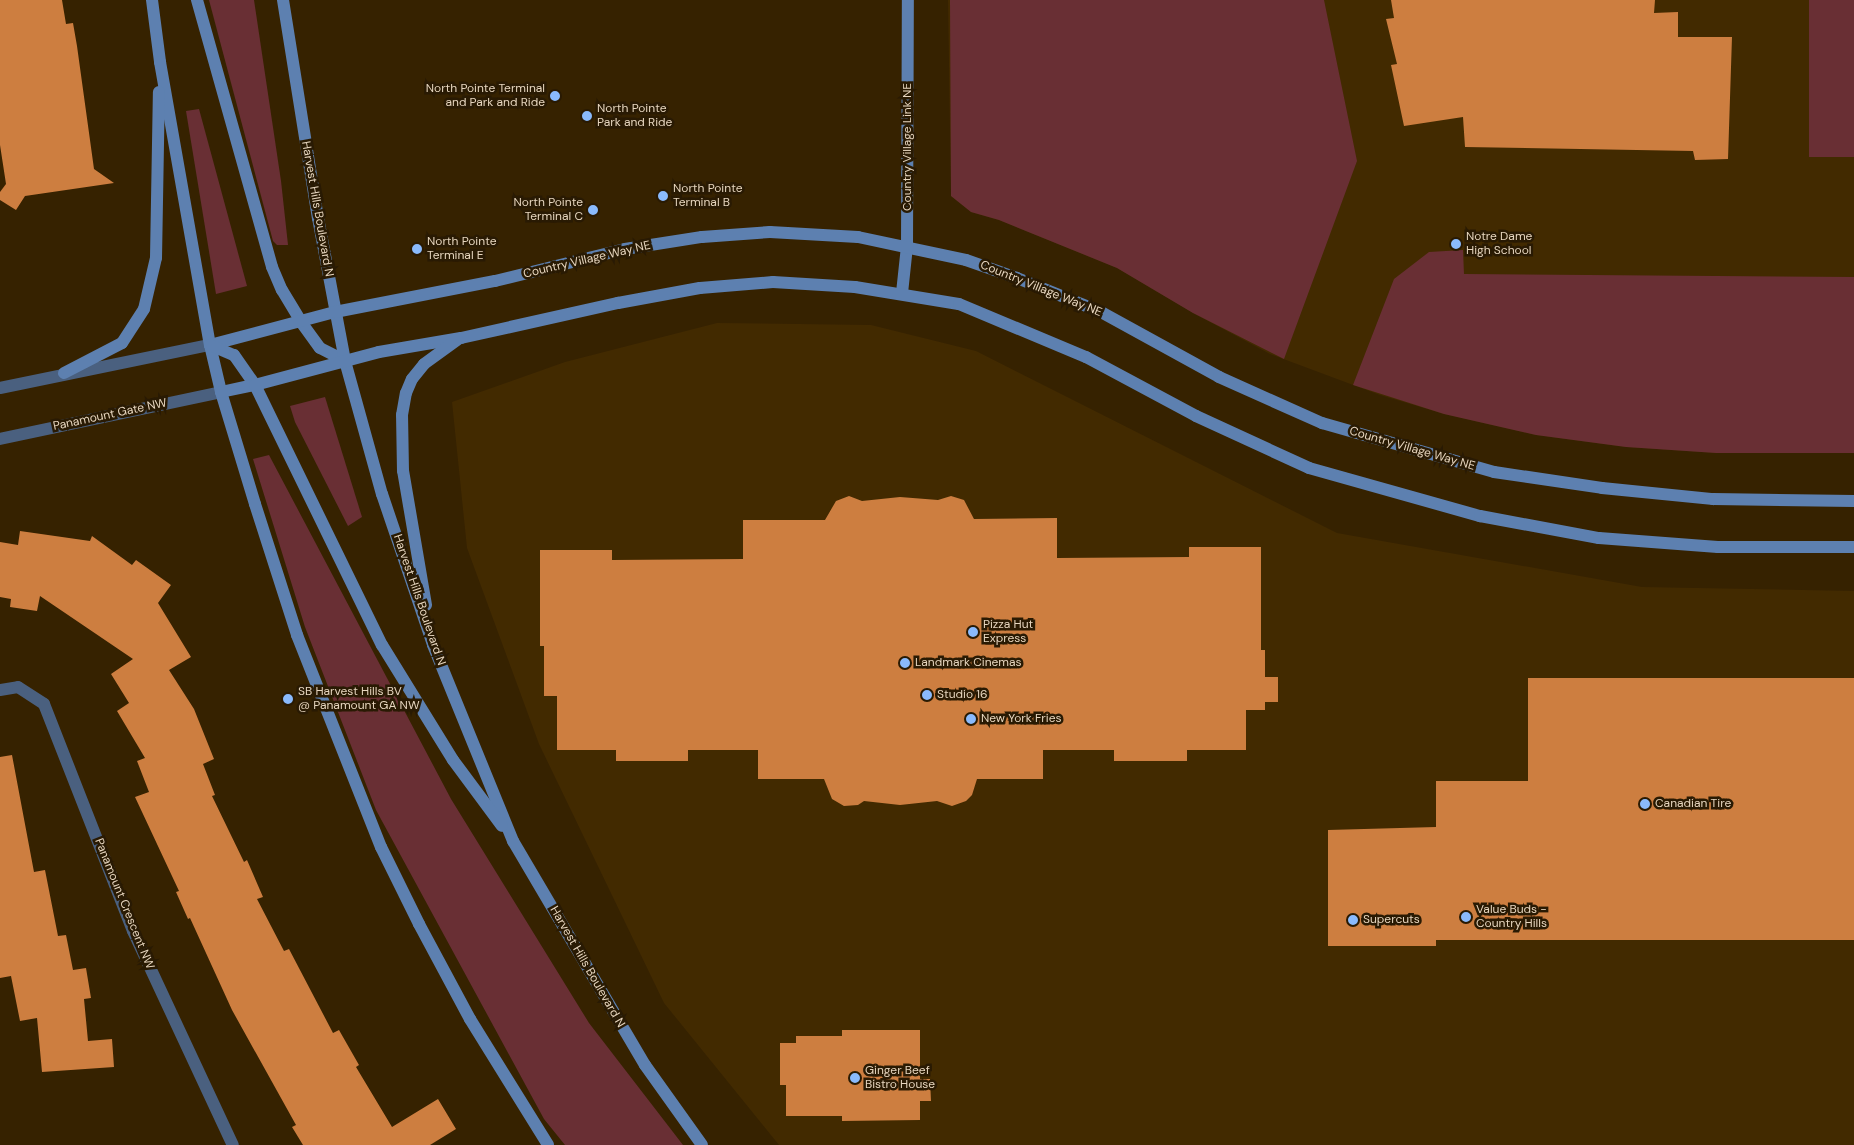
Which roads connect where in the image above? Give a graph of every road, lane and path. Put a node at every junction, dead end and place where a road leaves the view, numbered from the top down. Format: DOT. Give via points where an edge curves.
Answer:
graph roads {
  1 [pos="152,0"];
  2 [pos="197,0"];
  3 [pos="283,0"];
  4 [pos="908,0"];
  5 [pos="160,62"];
  6 [pos="907,246"];
  7 [pos="902,293"];
  8 [pos="335,312"];
  9 [pos="301,322"];
  10 [pos="461,338"];
  11 [pos="210,345"];
  12 [pos="345,361"];
  13 [pos="64,373"];
  14 [pos="255,385"];
  15 [pos="0,388"];
  16 [pos="221,392"];
  17 [pos="0,439"];
  18 [pos="1854,501"];
  19 [pos="1854,547"];
  20 [pos="433,645"];
  21 [pos="0,690"];
  22 [pos="513,841"];
  23 [pos="233,1145"];
  24 [pos="548,1145"];
  25 [pos="702,1145"];
  1 -- 5 [label="main road"];
  2 -- 9 [label="main road" via="272,267"];
  3 -- 8 [label="main road, Harvest Hills Boulevard N"];
  4 -- 6 [label="main road, Country Village Link NE"];
  5 -- 11 [label="main road"];
  5 -- 13 [label="main road" via="156,258 147,300 122,343"];
  6 -- 7 [label="main road, Country Village Link NE"];
  6 -- 8 [label="main road, Country Village Way NE" via="858,237 770,232 702,237 625,249 495,281"];
  6 -- 18 [label="main road, Country Village Way NE" via="966,260 1100,312 1219,376 1322,423 1494,472 1602,488 1713,499"];
  7 -- 10 [label="main road" via="772,282 700,288"];
  7 -- 19 [label="main road" via="959,304 1019,328 1086,357 1196,416 1309,468 1480,516 1599,538 1718,547"];
  8 -- 9 [label="main road, Country Village Way NE"];
  8 -- 12 [label="main road, Harvest Hills Boulevard N"];
  9 -- 11 [label="main road, Country Village Way NE"];
  9 -- 12 [label="main road" via="320,348"];
  10 -- 12 [label="main road"];
  10 -- 20 [label="main road" via="424,364 412,378 402,415 403,470"];
  11 -- 13 [label="street"];
  11 -- 14 [label="main road" via="234,355"];
  11 -- 16 [label="main road"];
  12 -- 14 [label="main road"];
  12 -- 20 [label="main road, Harvest Hills Boulevard N" via="382,494"];
  13 -- 15 [label="street"];
  14 -- 16 [label="main road"];
  14 -- 22 [label="main road" via="382,645 453,760"];
  16 -- 17 [label="street, Panamount Gate NW"];
  16 -- 24 [label="main road" via="297,635 381,847 470,1019"];
  20 -- 22 [label="main road, Harvest Hills Boulevard N"];
  21 -- 23 [label="street, Panamount Crescent NW" via="18,687 44,704 133,931"];
  22 -- 25 [label="main road, Harvest Hills Boulevard N" via="645,1065"];
}
